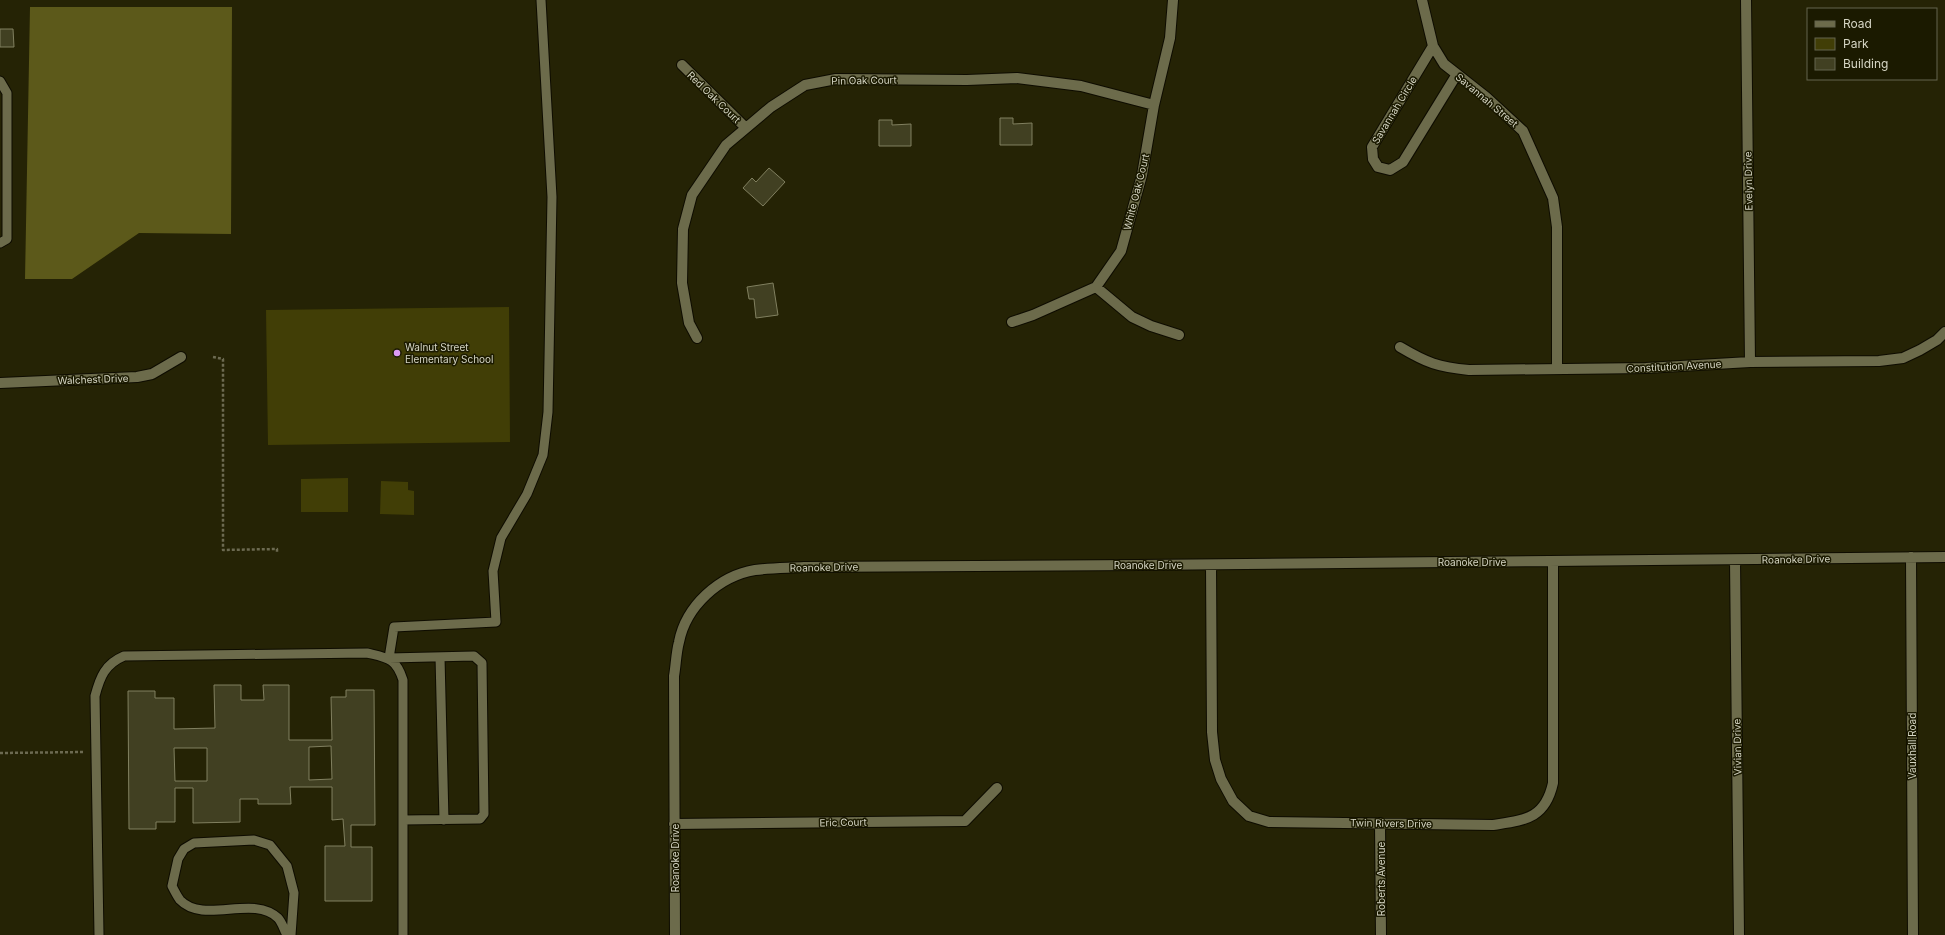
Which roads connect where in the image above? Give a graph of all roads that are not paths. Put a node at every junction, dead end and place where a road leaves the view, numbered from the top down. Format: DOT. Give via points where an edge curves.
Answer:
graph roads {
  1 [pos="542,0"];
  2 [pos="1173,0"];
  3 [pos="1422,0"];
  4 [pos="1746,0"];
  5 [pos="1433,46"];
  6 [pos="682,65"];
  7 [pos="1457,74"];
  8 [pos="0,81"];
  9 [pos="1154,105"];
  10 [pos="746,128"];
  11 [pos="0,243"];
  12 [pos="1096,287"];
  13 [pos="1012,322"];
  14 [pos="1945,332"];
  15 [pos="1179,335"];
  16 [pos="697,338"];
  17 [pos="1400,347"];
  18 [pos="181,357"];
  19 [pos="1750,362"];
  20 [pos="1557,369"];
  21 [pos="0,383"];
  22 [pos="1911,557"];
  23 [pos="1945,557"];
  24 [pos="1735,560"];
  25 [pos="1553,562"];
  26 [pos="1211,565"];
  27 [pos="440,657"];
  28 [pos="389,658"];
  29 [pos="997,788"];
  30 [pos="403,820"];
  31 [pos="444,820"];
  32 [pos="1380,823"];
  33 [pos="674,824"];
  34 [pos="99,935"];
  35 [pos="287,935"];
  36 [pos="291,935"];
  37 [pos="403,935"];
  38 [pos="675,935"];
  39 [pos="1381,935"];
  40 [pos="1739,935"];
  41 [pos="1913,935"];
  1 -- 28 [label="lane" via="552,197 548,412 543,455 527,494 501,538 493,571 496,622 394,627"];
  2 -- 9 [label="street, White Oak Court" via="1170,38"];
  3 -- 5 [label="street, Savannah Street"];
  4 -- 19 [label="street, Evelyn Drive"];
  5 -- 7 [label="street, Savannah Street" via="1444,64"];
  5 -- 7 [label="street, Savannah Circle" via="1372,147 1373,159 1378,167 1390,170 1403,162"];
  6 -- 10 [label="street, Red Oak Court"];
  7 -- 20 [label="street, Savannah Street" via="1486,96 1524,131 1553,198 1557,227"];
  8 -- 11 [label="lane" via="7,93 7,239"];
  9 -- 10 [label="street, Pin Oak Court" via="1081,86 1017,78 836,79 805,85 771,106"];
  9 -- 12 [label="street, White Oak Court" via="1142,175 1121,251"];
  10 -- 16 [label="street, Pin Oak Court" via="726,145 692,195 683,229 682,283 689,323"];
  12 -- 13 [label="street"];
  12 -- 15 [label="street" via="1132,317"];
  14 -- 19 [label="street, Constitution Avenue" via="1937,340 1903,358 1879,361"];
  17 -- 20 [label="street, Constitution Avenue" via="1443,368"];
  18 -- 21 [label="street, Walchest Drive" via="152,374 137,377"];
  19 -- 20 [label="street, Constitution Avenue" via="1646,368"];
  22 -- 23 [label="street, Roanoke Drive"];
  22 -- 24 [label="street, Roanoke Drive"];
  22 -- 41 [label="street, Vauxhall Road"];
  24 -- 25 [label="street, Roanoke Drive"];
  24 -- 40 [label="street, Vivian Drive"];
  25 -- 26 [label="street, Roanoke Drive"];
  25 -- 32 [label="street, Twin Rivers Drive" via="1553,783 1544,807 1523,820 1493,825"];
  26 -- 32 [label="street, Twin Rivers Drive" via="1212,732 1215,760 1221,779 1233,801 1249,816 1269,822"];
  26 -- 33 [label="street, Roanoke Drive" via="804,567 754,570 718,584 698,603 687,620 679,641 674,676"];
  27 -- 28 [label="lane"];
  27 -- 31 [label="lane"];
  27 -- 31 [label="lane" via="474,656 482,663 484,814 480,819"];
  28 -- 30 [label="lane" via="399,667 402,680"];
  28 -- 34 [label="lane" via="367,653 124,656 114,660 99,678 95,696"];
  29 -- 33 [label="street, Eric Court" via="966,821"];
  30 -- 31 [label="lane"];
  30 -- 37 [label="lane"];
  32 -- 39 [label="street, Roberts Avenue"];
  33 -- 38 [label="street, Roanoke Drive"];
  35 -- 36 [label="lane" via="278,919 260,908 209,910 193,908 180,900 172,886 178,859 184,849 194,843 254,840 270,845 287,866 294,892"];
}
